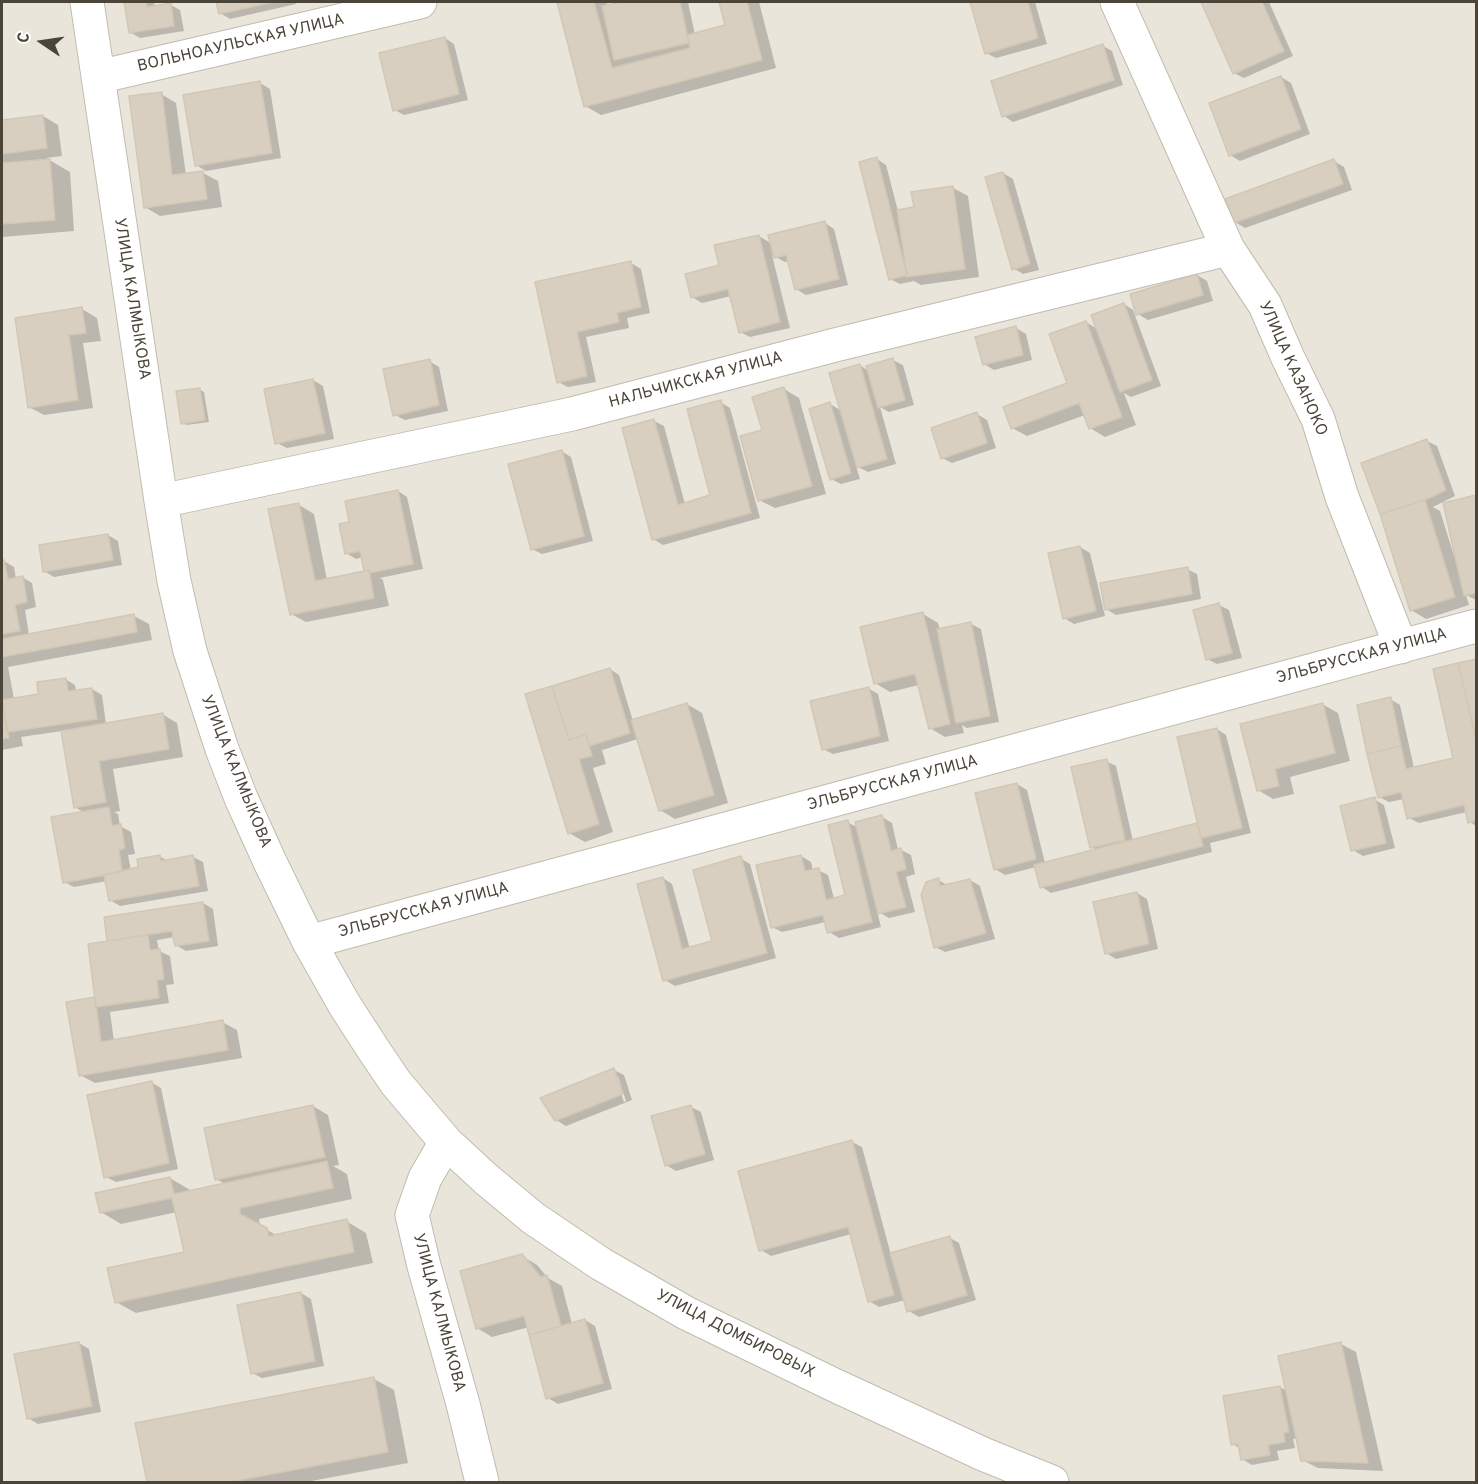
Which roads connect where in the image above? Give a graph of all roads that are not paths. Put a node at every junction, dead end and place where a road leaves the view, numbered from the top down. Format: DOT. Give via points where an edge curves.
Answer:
graph roads {
  1 [pos="87,2"];
  2 [pos="420,2"];
  3 [pos="1117,2"];
  4 [pos="98,77"];
  5 [pos="1228,249"];
  6 [pos="161,501"];
  7 [pos="1476,626"];
  8 [pos="1401,647"];
  9 [pos="309,942"];
  10 [pos="447,1142"];
  11 [pos="482,1482"];
  12 [pos="1052,1482"];
  1 -- 4 [label="street, УЛИЦА КАЛМЫКОВА"];
  2 -- 4 [label="street, ВОЛЬНОАУЛЬСКАЯ УЛИЦА"];
  3 -- 5 [label="street, УЛИЦА КАЗАНОКО"];
  4 -- 6 [label="street, УЛИЦА КАЛМЫКОВА"];
  5 -- 6 [label="street, НАЛЬЧИКСКАЯ УЛИЦА" via="572,414"];
  5 -- 8 [label="street, УЛИЦА КАЗАНОКО" via="1265,305 1318,419 1342,497"];
  6 -- 9 [label="street, УЛИЦА КАЛМЫКОВА" via="174,581 205,700 242,798"];
  7 -- 8 [label="street, ЭЛЬБРУССКАЯ УЛИЦА"];
  8 -- 9 [label="street, ЭЛЬБРУССКАЯ УЛИЦА"];
  9 -- 10 [label="street, УЛИЦА КАЛМЫКОВА" via="396,1083"];
  10 -- 11 [label="street, УЛИЦА КАЛМЫКОВА" via="425,1178 412,1215"];
  10 -- 12 [label="street, УЛИЦА ДОМБИРОВЫХ" via="533,1218 601,1264 686,1313 853,1394"];
}
